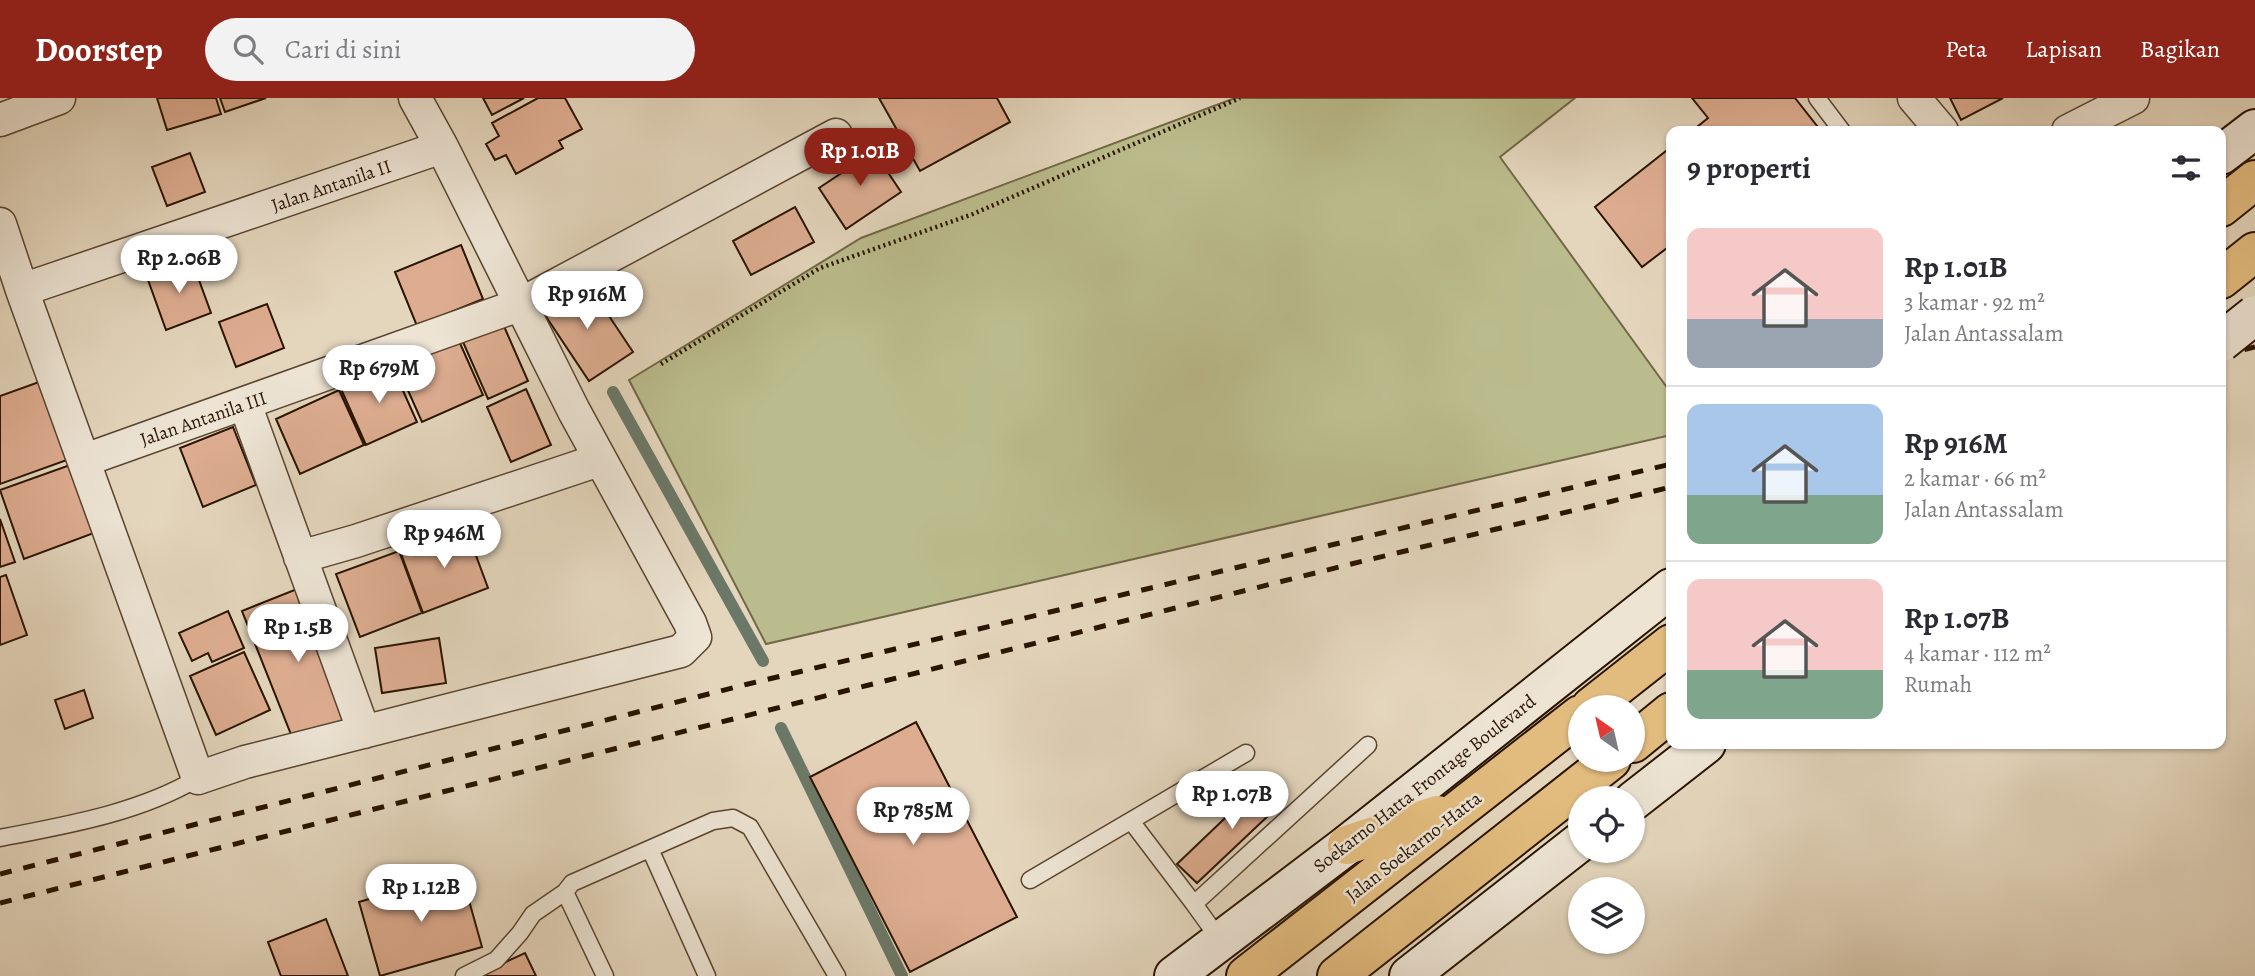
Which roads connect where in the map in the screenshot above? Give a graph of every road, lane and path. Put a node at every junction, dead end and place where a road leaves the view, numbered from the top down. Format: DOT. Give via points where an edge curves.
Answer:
graph roads {
  1 [pos="59,98"];
  2 [pos="415,98"];
  3 [pos="1240,98"];
  4 [pos="1817,98"];
  5 [pos="1914,98"];
  6 [pos="2133,98"];
  7 [pos="0,120"];
  8 [pos="1838,126"];
  9 [pos="1938,126"];
  10 [pos="2078,126"];
  11 [pos="2255,129"];
  12 [pos="836,135"];
  13 [pos="442,147"];
  14 [pos="2226,151"];
  15 [pos="0,224"];
  16 [pos="2255,252"];
  17 [pos="2226,275"];
  18 [pos="22,290"];
  19 [pos="519,305"];
  20 [pos="2255,315"];
  21 [pos="2226,338"];
  22 [pos="661,364"];
  23 [pos="245,404"];
  24 [pos="85,460"];
  25 [pos="599,460"];
  26 [pos="300,557"];
  27 [pos="1666,591"];
  28 [pos="1666,648"];
  29 [pos="1606,695"];
  30 [pos="1666,716"];
  31 [pos="1568,724"];
  32 [pos="364,732"];
  33 [pos="1645,733"];
  34 [pos="1368,746"];
  35 [pos="1700,749"];
  36 [pos="1246,753"];
  37 [pos="1596,772"];
  38 [pos="198,778"];
  39 [pos="1645,792"];
  40 [pos="1465,805"];
  41 [pos="1131,821"];
  42 [pos="0,838"];
  43 [pos="1346,845"];
  44 [pos="650,849"];
  45 [pos="1568,851"];
  46 [pos="1030,880"];
  47 [pos="565,892"];
  48 [pos="1194,904"];
  49 [pos="1220,940"];
  50 [pos="464,976"];
  51 [pos="604,976"];
  52 [pos="707,976"];
  53 [pos="837,976"];
  54 [pos="1174,976"];
  55 [pos="1246,976"];
  56 [pos="1336,976"];
  57 [pos="1409,976"];
  1 -- 7 [label="street"];
  2 -- 13 [label="street"];
  3 -- 22 [label="path" via="973,214 820,268"];
  4 -- 8 [label="lane"];
  5 -- 9 [label="street"];
  6 -- 10 [label="street"];
  11 -- 14 [label="main road"];
  12 -- 19 [label="street, Jalan Antanila III"];
  13 -- 18 [label="street, Jalan Antanila II"];
  13 -- 19 [label="street"];
  15 -- 18 [label="street"];
  16 -- 17 [label="highway"];
  18 -- 24 [label="street"];
  19 -- 23 [label="street, Jalan Antanila III"];
  19 -- 25 [label="street"];
  20 -- 21 [label="main road, bridge"];
  23 -- 24 [label="street, Jalan Antanila III"];
  23 -- 26 [label="street"];
  24 -- 38 [label="street"];
  25 -- 26 [label="street"];
  25 -- 32 [label="street" via="695,637 681,650"];
  26 -- 32 [label="street"];
  27 -- 43 [label="main road, Soekarno Hatta Frontage Boulevard"];
  28 -- 29 [label="highway"];
  30 -- 33 [label="highway"];
  31 -- 40 [label="highway, Jalan Soekarno-Hatta"];
  32 -- 38 [label="street"];
  34 -- 48 [label="lane"];
  35 -- 39 [label="main road"];
  36 -- 41 [label="lane"];
  37 -- 56 [label="highway"];
  38 -- 42 [label="lane" via="171,794 74,823"];
  40 -- 43 [label="highway"];
  40 -- 55 [label="highway, Jalan Soekarno-Hatta"];
  41 -- 46 [label="lane"];
  41 -- 48 [label="lane"];
  43 -- 49 [label="main road, Soekarno Hatta Frontage Boulevard"];
  44 -- 47 [label="lane" via="572,883"];
  44 -- 52 [label="lane"];
  44 -- 53 [label="lane" via="713,821 733,817 750,827"];
  45 -- 57 [label="main road"];
  47 -- 50 [label="lane" via="533,914 496,960"];
  47 -- 51 [label="lane"];
  48 -- 49 [label="lane"];
  49 -- 54 [label="main road, Soekarno Hatta Frontage Boulevard"];
}
